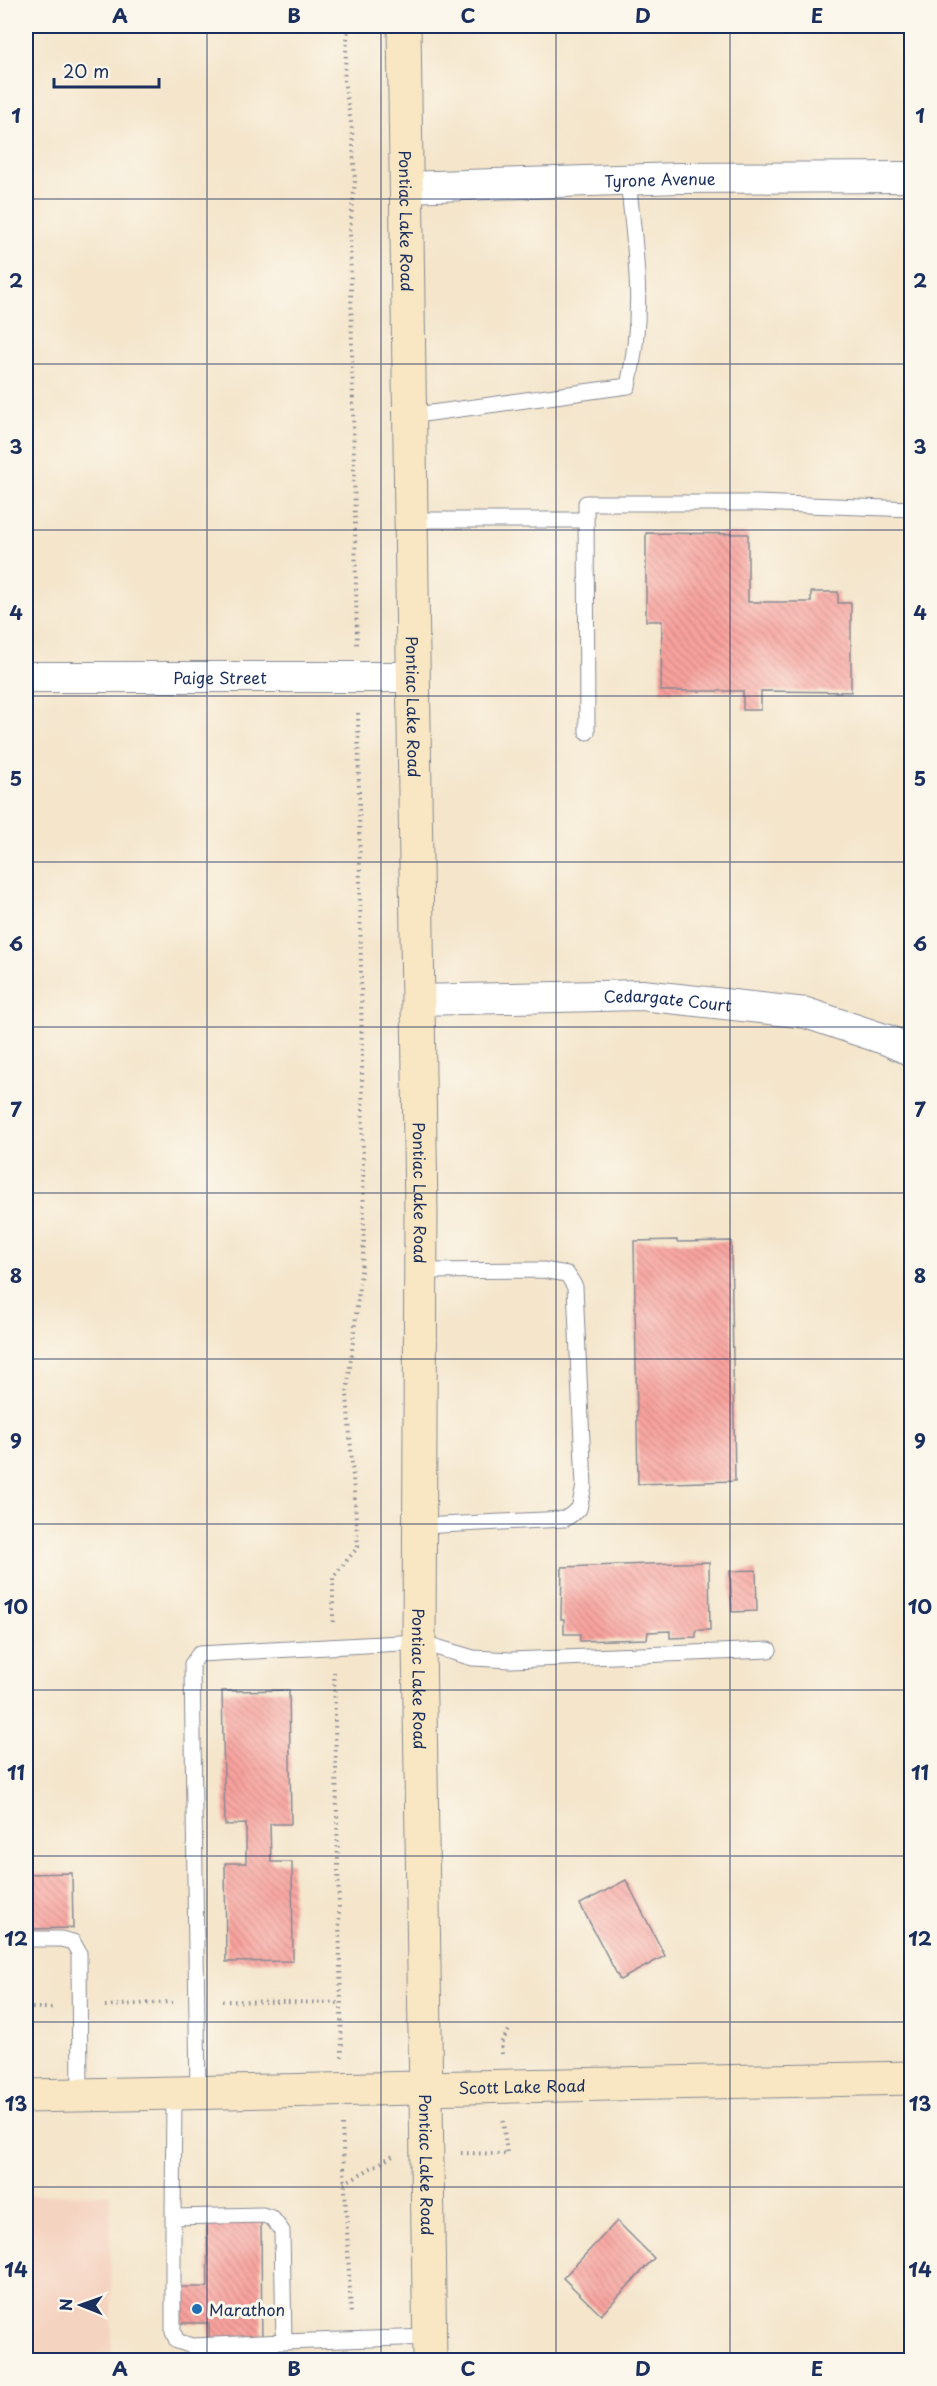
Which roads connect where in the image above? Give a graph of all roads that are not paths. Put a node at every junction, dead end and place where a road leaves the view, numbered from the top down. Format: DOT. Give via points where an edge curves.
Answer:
graph roads {
  1 [pos="404,26"];
  2 [pos="912,177"];
  3 [pos="628,180"];
  4 [pos="406,187"];
  5 [pos="409,416"];
  6 [pos="912,509"];
  7 [pos="410,520"];
  8 [pos="586,520"];
  9 [pos="26,676"];
  10 [pos="412,677"];
  11 [pos="588,732"];
  12 [pos="418,1000"];
  13 [pos="912,1051"];
  14 [pos="420,1271"];
  15 [pos="420,1526"];
  16 [pos="419,1641"];
  17 [pos="769,1650"];
  18 [pos="26,1939"];
  19 [pos="912,2078"];
  20 [pos="426,2090"];
  21 [pos="186,2093"];
  22 [pos="80,2095"];
  23 [pos="26,2096"];
  24 [pos="173,2217"];
  25 [pos="284,2342"];
  26 [pos="430,2349"];
  1 -- 4 [label="main road, Pontiac Lake Road"];
  2 -- 3 [label="street, Tyrone Avenue"];
  3 -- 4 [label="street, Tyrone Avenue"];
  3 -- 5 [label="lane" via="640,292 636,349 628,386"];
  4 -- 5 [label="main road, Pontiac Lake Road"];
  5 -- 7 [label="main road, Pontiac Lake Road"];
  6 -- 8 [label="lane" via="756,503 586,503"];
  7 -- 8 [label="lane"];
  7 -- 10 [label="main road, Pontiac Lake Road"];
  8 -- 11 [label="lane"];
  9 -- 10 [label="street, Paige Street"];
  10 -- 12 [label="main road, Pontiac Lake Road"];
  12 -- 13 [label="street, Cedargate Court" via="642,995 806,1013"];
  12 -- 14 [label="main road, Pontiac Lake Road"];
  14 -- 15 [label="main road, Pontiac Lake Road"];
  14 -- 15 [label="lane" via="543,1270 567,1274 575,1287 584,1486 579,1509 565,1519"];
  15 -- 16 [label="main road, Pontiac Lake Road"];
  16 -- 17 [label="lane" via="473,1659 511,1660"];
  16 -- 20 [label="main road, Pontiac Lake Road"];
  16 -- 21 [label="lane" via="208,1651 199,1654 192,1664"];
  18 -- 22 [label="lane" via="73,1942 79,1953"];
  19 -- 20 [label="main road, Scott Lake Road"];
  20 -- 21 [label="main road, Scott Lake Road"];
  20 -- 26 [label="main road, Pontiac Lake Road"];
  21 -- 22 [label="main road, Scott Lake Road"];
  21 -- 24 [label="lane"];
  22 -- 23 [label="main road, Scott Lake Road"];
  24 -- 25 [label="lane" via="263,2216 279,2224"];
  24 -- 25 [label="lane" via="173,2332 177,2341 192,2346"];
  25 -- 26 [label="lane" via="353,2341"];
}
